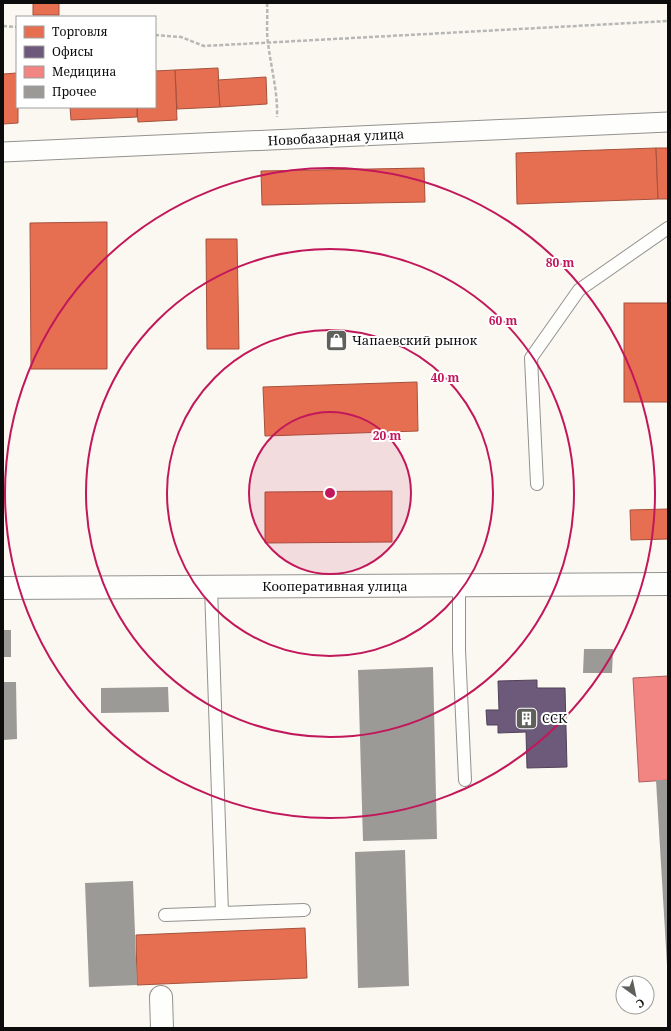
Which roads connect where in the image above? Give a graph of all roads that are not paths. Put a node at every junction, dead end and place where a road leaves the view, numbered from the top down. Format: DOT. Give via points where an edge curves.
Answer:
graph roads {
  1 [pos="668,122"];
  2 [pos="3,152"];
  3 [pos="668,228"];
  4 [pos="537,484"];
  5 [pos="668,584"];
  6 [pos="459,585"];
  7 [pos="211,587"];
  8 [pos="3,588"];
  9 [pos="465,780"];
  10 [pos="304,910"];
  11 [pos="222,913"];
  12 [pos="165,915"];
  13 [pos="161,997"];
  14 [pos="162,1028"];
  1 -- 2 [label="street, Новобазарная улица"];
  3 -- 4 [label="lane" via="579,290 531,358"];
  5 -- 6 [label="street, Кооперативная улица"];
  6 -- 7 [label="street, Кооперативная улица"];
  6 -- 9 [label="lane"];
  7 -- 8 [label="street, Кооперативная улица"];
  7 -- 11 [label="lane"];
  10 -- 11 [label="lane"];
  11 -- 12 [label="lane"];
  13 -- 14 [label="street"];
}
